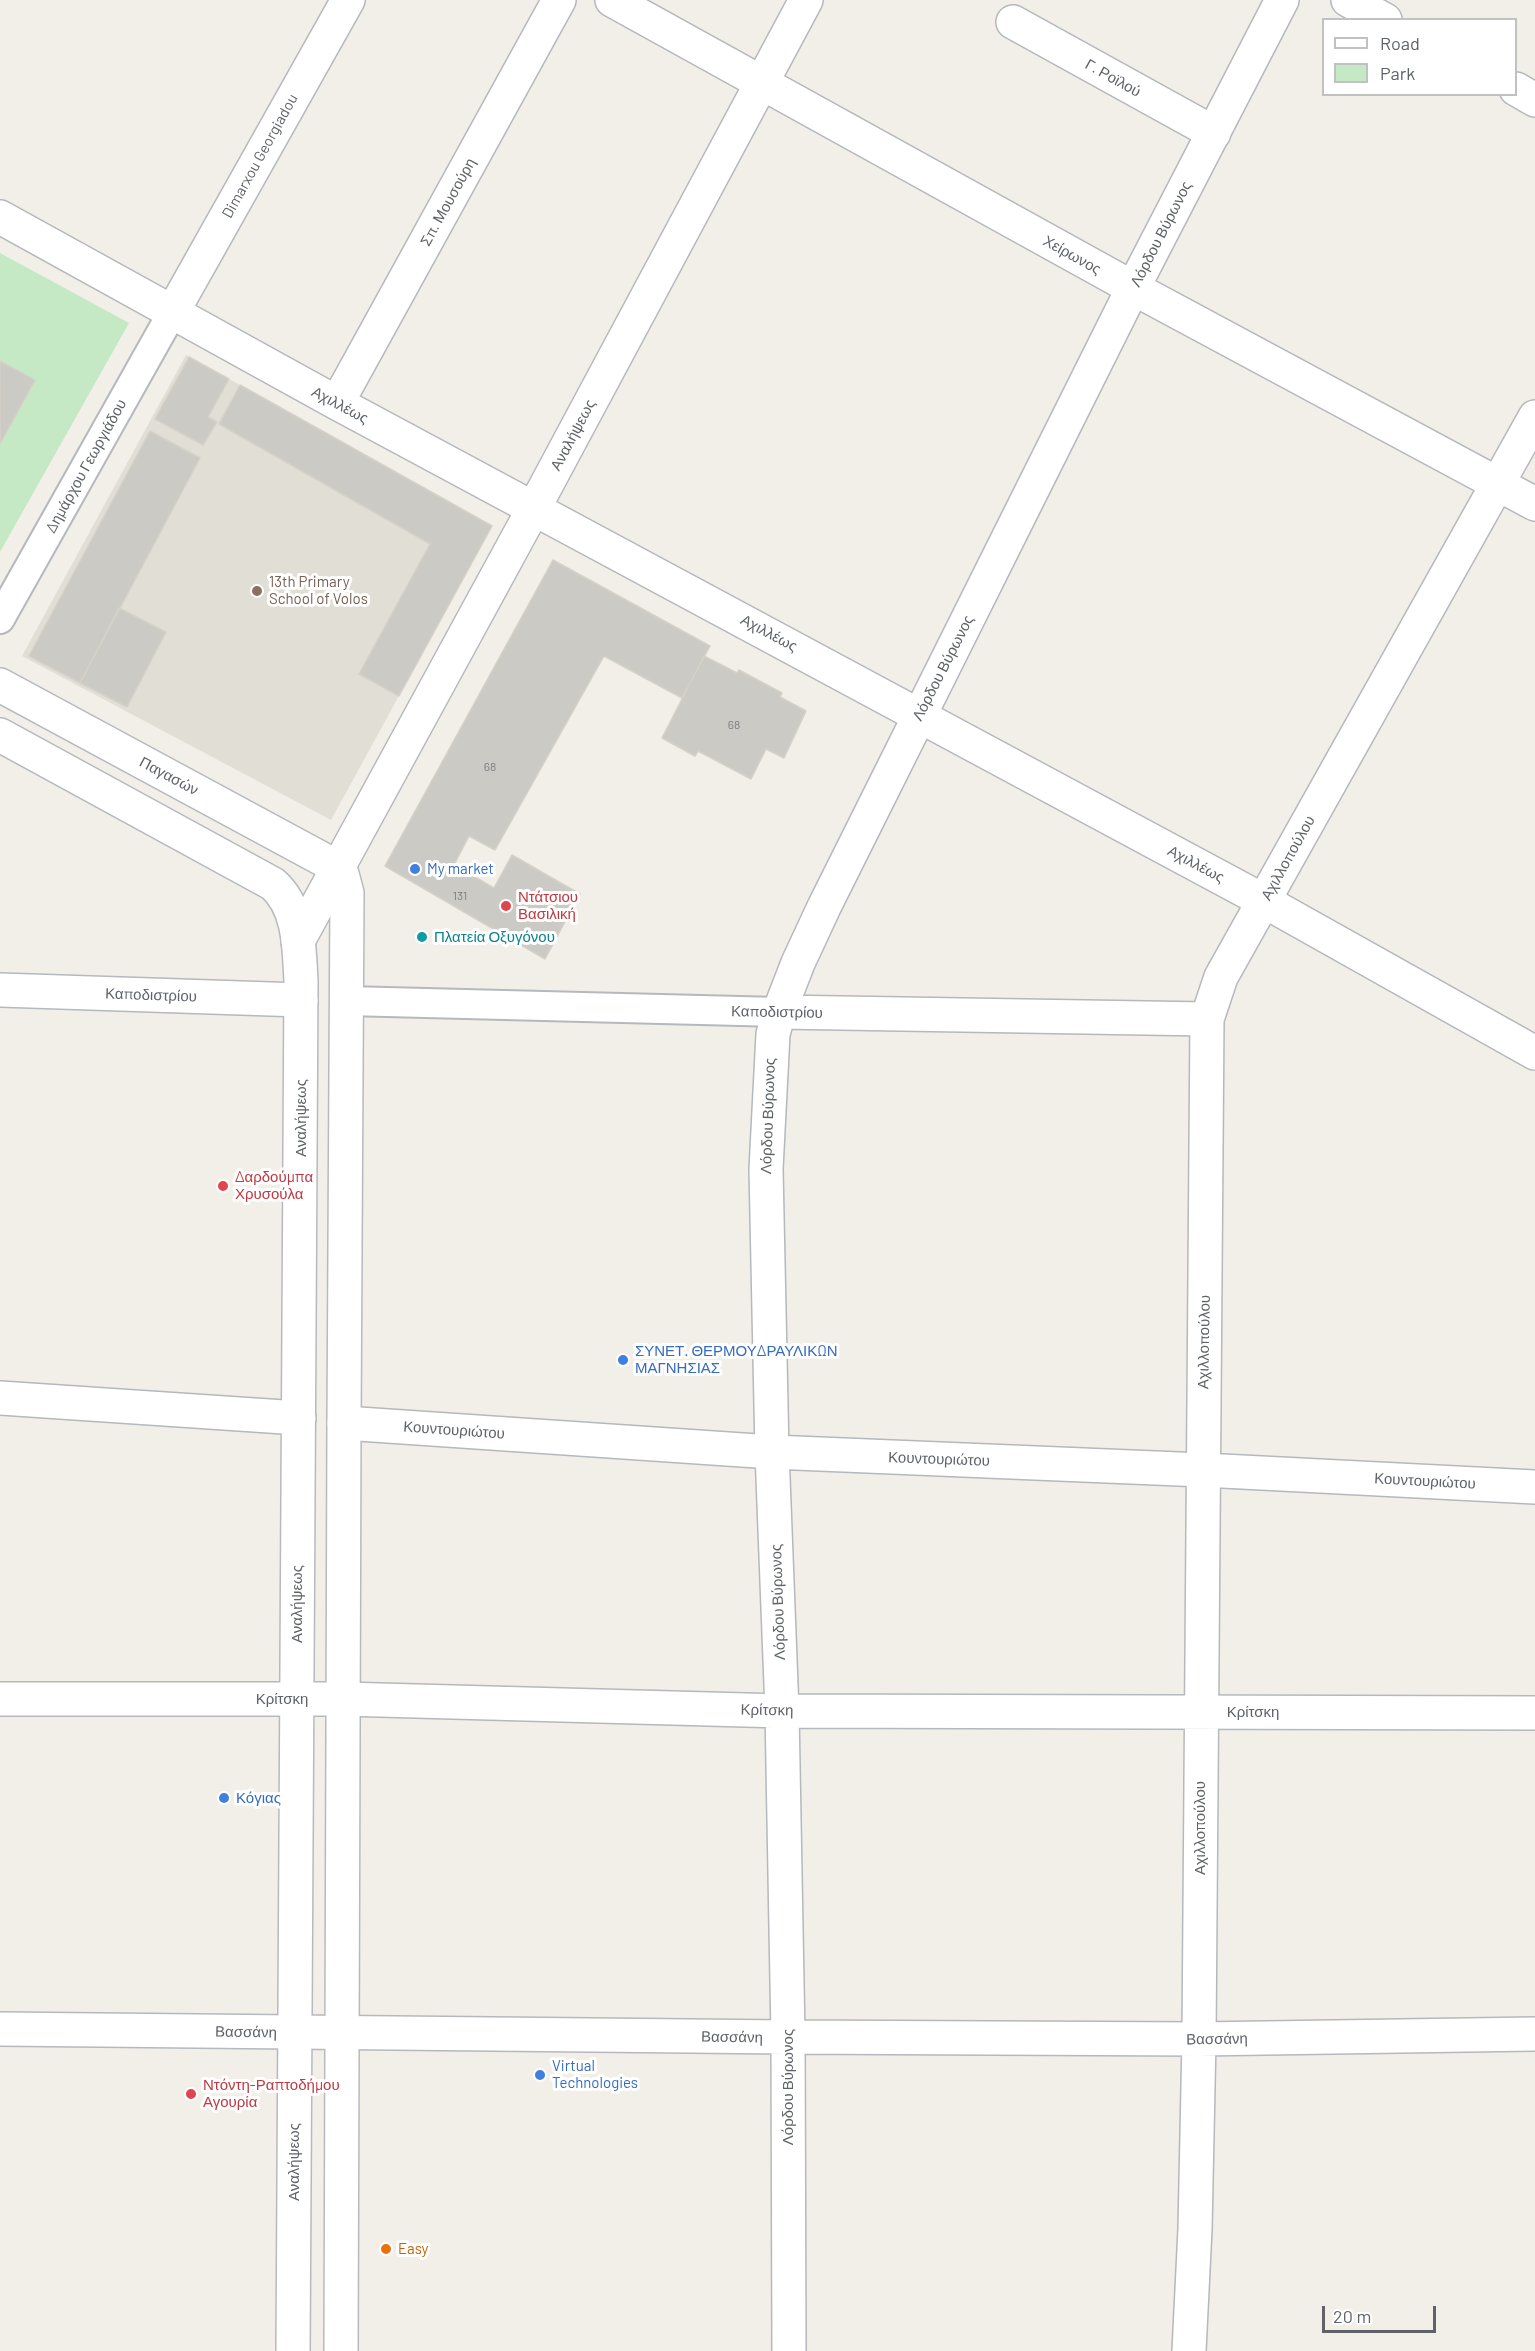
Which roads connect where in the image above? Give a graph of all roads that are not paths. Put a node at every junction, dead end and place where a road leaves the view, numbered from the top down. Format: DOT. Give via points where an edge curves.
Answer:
graph roads {
  1 [pos="348,0"];
  2 [pos="559,0"];
  3 [pos="612,0"];
  4 [pos="806,0"];
  5 [pos="1282,0"];
  6 [pos="1348,0"];
  7 [pos="1381,18"];
  8 [pos="1013,22"];
  9 [pos="760,84"];
  10 [pos="1517,90"];
  11 [pos="1535,100"];
  12 [pos="1214,133"];
  13 [pos="0,217"];
  14 [pos="1133,288"];
  15 [pos="172,313"];
  16 [pos="337,403"];
  17 [pos="1535,417"];
  18 [pos="1497,484"];
  19 [pos="1535,504"];
  20 [pos="534,508"];
  21 [pos="0,619"];
  22 [pos="0,685"];
  23 [pos="920,714"];
  24 [pos="0,735"];
  25 [pos="337,867"];
  26 [pos="1264,901"];
  27 [pos="298,941"];
  28 [pos="0,990"];
  29 [pos="301,1000"];
  30 [pos="347,1001"];
  31 [pos="779,1012"];
  32 [pos="1207,1020"];
  33 [pos="1535,1053"];
  34 [pos="0,1398"];
  35 [pos="299,1418"];
  36 [pos="344,1423"];
  37 [pos="772,1452"];
  38 [pos="1203,1470"];
  39 [pos="1535,1487"];
  40 [pos="0,1699"];
  41 [pos="297,1699"];
  42 [pos="343,1700"];
  43 [pos="782,1711"];
  44 [pos="1201,1712"];
  45 [pos="1535,1713"];
  46 [pos="0,2029"];
  47 [pos="295,2032"];
  48 [pos="342,2032"];
  49 [pos="1535,2034"];
  50 [pos="788,2037"];
  51 [pos="1199,2039"];
  52 [pos="293,2351"];
  53 [pos="341,2351"];
  54 [pos="789,2351"];
  55 [pos="1189,2351"];
  1 -- 15 [label="street, Dimarxou Georgiadou"];
  2 -- 16 [label="street, Σπ. Μουσούρη"];
  3 -- 9 [label="street, Χείρωνος"];
  4 -- 9 [label="street, Αναλήψεως"];
  5 -- 12 [label="street, Λόρδου Βύρωνος"];
  6 -- 7 [label="street"];
  8 -- 12 [label="street, Γ. Ροϊλού"];
  9 -- 14 [label="street, Χείρωνος"];
  9 -- 20 [label="street, Αναλήψεως"];
  10 -- 11 [label="street"];
  12 -- 14 [label="street, Λόρδου Βύρωνος"];
  13 -- 15 [label="street, Αχιλλέως"];
  14 -- 18 [label="street, Χείρωνος"];
  14 -- 23 [label="street, Λόρδου Βύρωνος"];
  15 -- 16 [label="street, Αχιλλέως"];
  15 -- 21 [label="street, Δημάρχου Γεωργιάδου"];
  16 -- 20 [label="street, Αχιλλέως"];
  17 -- 18 [label="street, Αχιλλοπούλου"];
  18 -- 19 [label="street, Χείρωνος"];
  18 -- 26 [label="street, Αχιλλοπούλου"];
  20 -- 23 [label="street, Αχιλλέως"];
  20 -- 25 [label="street, Αναλήψεως"];
  22 -- 25 [label="street, Παγασών"];
  23 -- 26 [label="street, Αχιλλέως"];
  23 -- 31 [label="street, Λόρδου Βύρωνος" via="820,916"];
  24 -- 27 [label="street" via="273,884 290,906"];
  25 -- 27 [label="street, Αναλήψεως"];
  25 -- 30 [label="street" via="348,903"];
  26 -- 32 [label="street, Αχιλλοπούλου" via="1221,977"];
  26 -- 33 [label="street, Αχιλλέως"];
  27 -- 29 [label="street, Αναλήψεως"];
  28 -- 29 [label="street, Καποδιστρίου"];
  29 -- 35 [label="street, Αναλήψεως"];
  30 -- 31 [label="street, Καποδιστρίου"];
  30 -- 36 [label="street"];
  31 -- 32 [label="street, Καποδιστρίου"];
  31 -- 37 [label="street, Λόρδου Βύρωνος" via="771,1044 766,1169"];
  32 -- 38 [label="street, Αχιλλοπούλου"];
  34 -- 35 [label="street"];
  35 -- 41 [label="street, Αναλήψεως"];
  36 -- 37 [label="street, Κουντουριώτου"];
  36 -- 42 [label="street"];
  37 -- 38 [label="street, Κουντουριώτου"];
  37 -- 43 [label="street, Λόρδου Βύρωνος"];
  38 -- 39 [label="street, Κουντουριώτου"];
  38 -- 44 [label="street, Αχιλλοπούλου"];
  40 -- 41 [label="street, Κρίτσκη"];
  41 -- 42 [label="street, Κρίτσκη"];
  41 -- 47 [label="street, Αναλήψεως"];
  42 -- 43 [label="street, Κρίτσκη"];
  42 -- 48 [label="street"];
  43 -- 44 [label="street, Κρίτσκη"];
  43 -- 50 [label="street, Λόρδου Βύρωνος"];
  44 -- 45 [label="street, Κρίτσκη"];
  44 -- 51 [label="street, Αχιλλοπούλου"];
  46 -- 47 [label="street, Βασσάνη"];
  47 -- 48 [label="street, Βασσάνη"];
  47 -- 52 [label="street, Αναλήψεως"];
  48 -- 50 [label="street, Βασσάνη"];
  48 -- 53 [label="street"];
  49 -- 51 [label="street, Βασσάνη"];
  50 -- 51 [label="street, Βασσάνη"];
  50 -- 54 [label="street, Λόρδου Βύρωνος"];
  51 -- 55 [label="street, Αχιλλοπούλου"];
}
